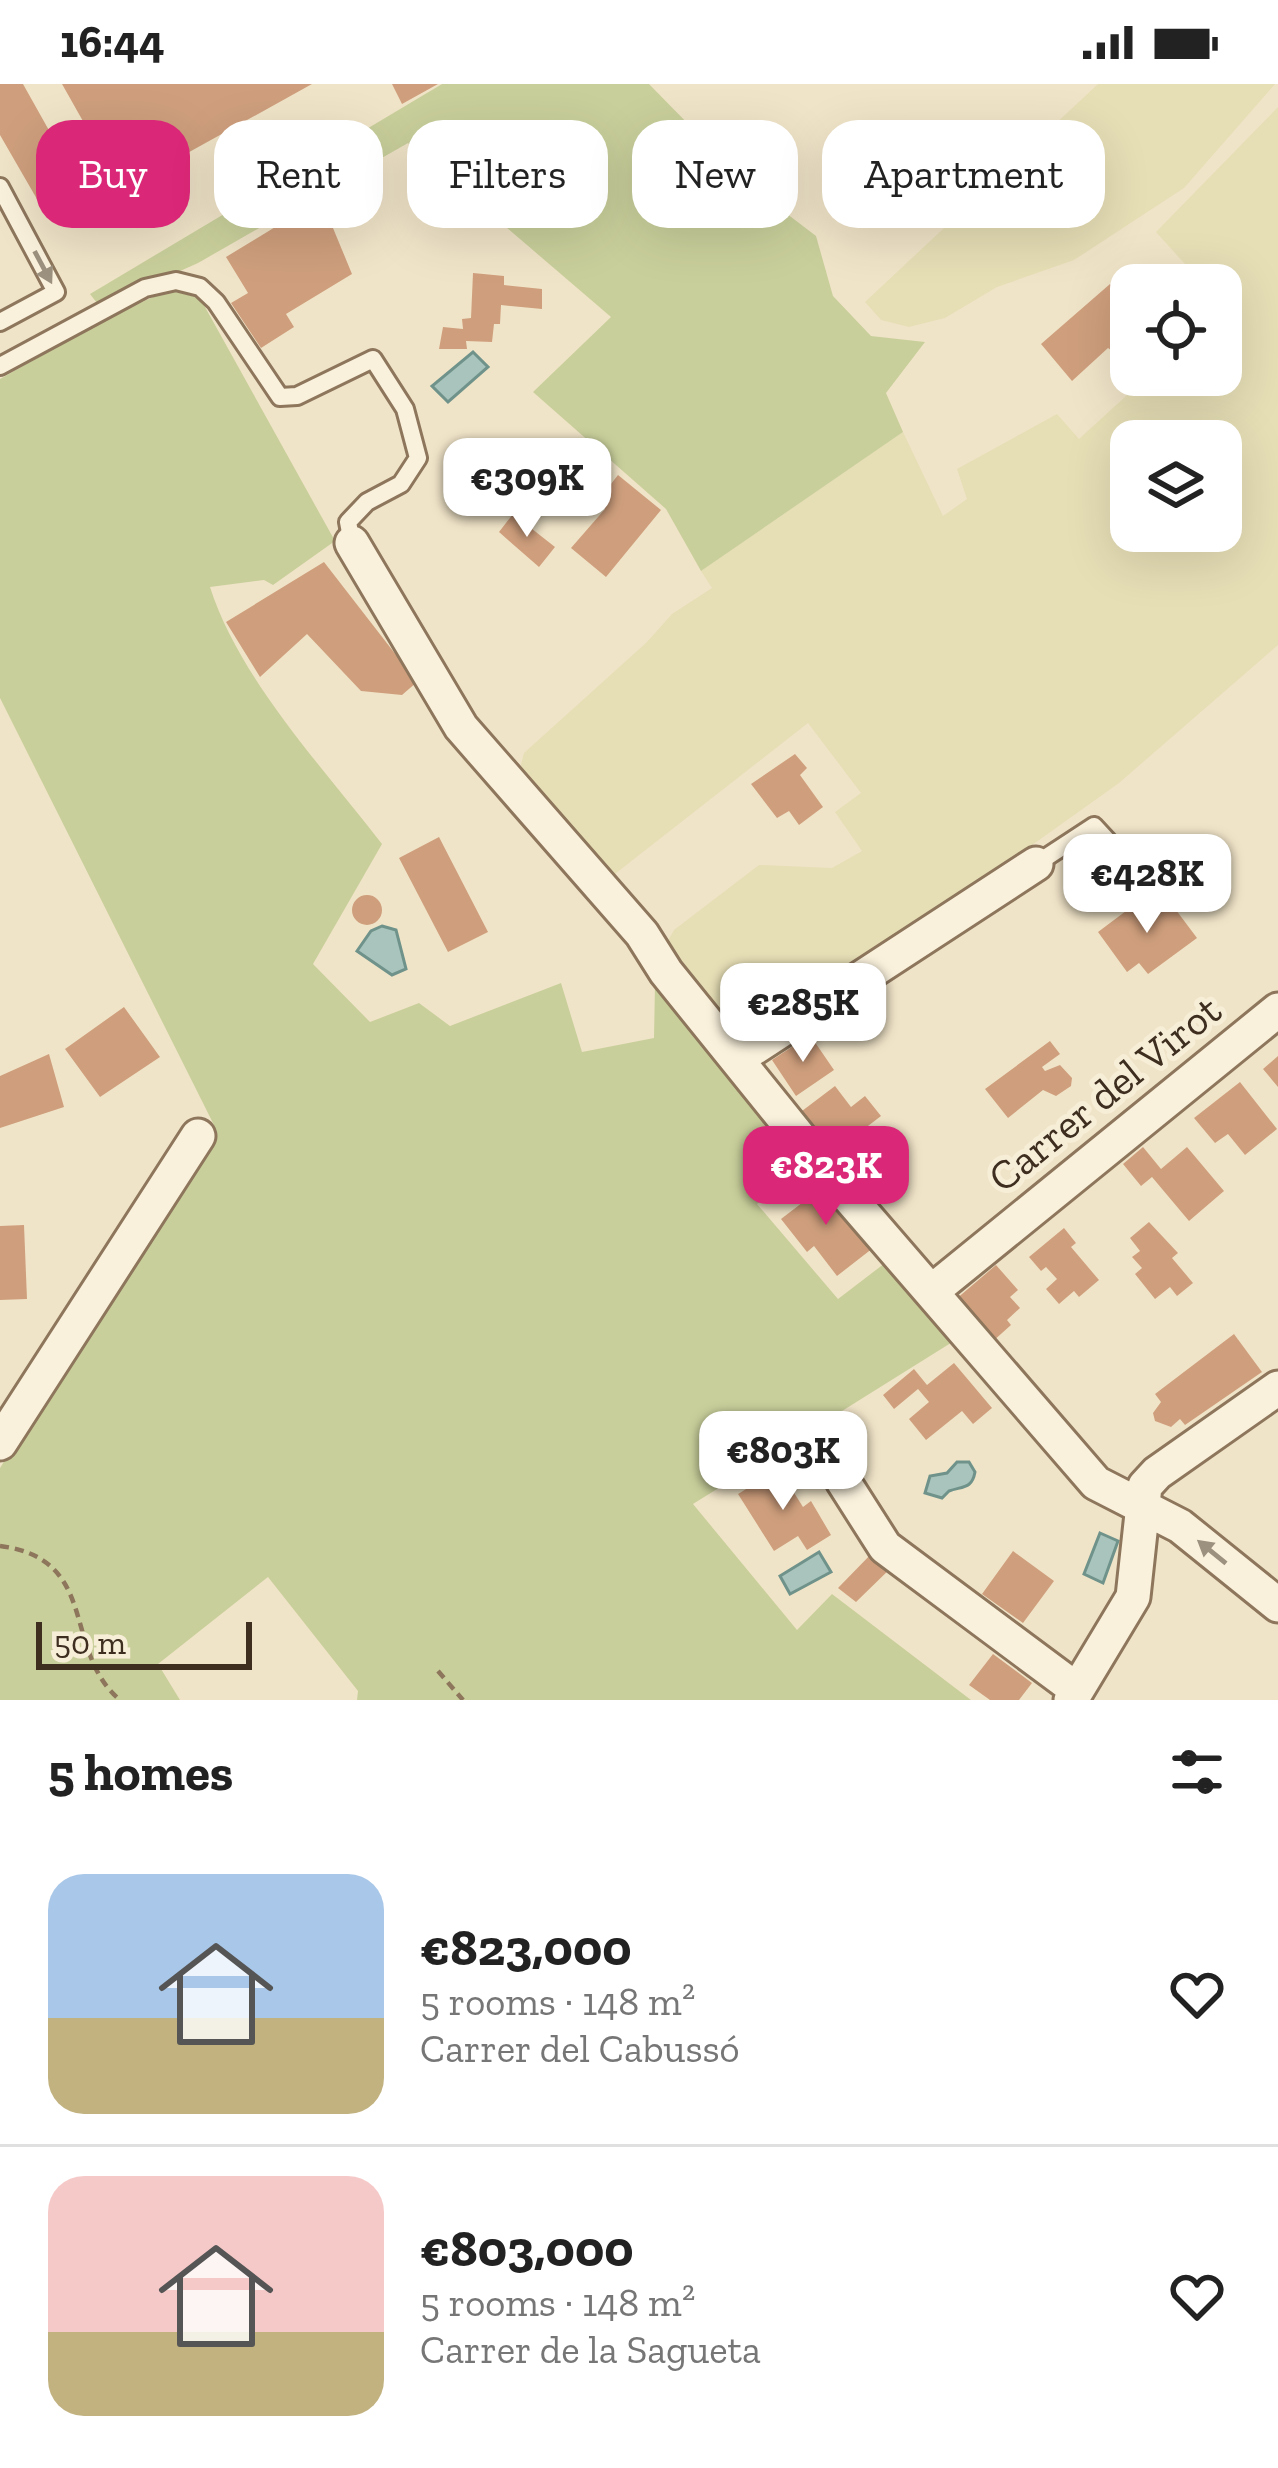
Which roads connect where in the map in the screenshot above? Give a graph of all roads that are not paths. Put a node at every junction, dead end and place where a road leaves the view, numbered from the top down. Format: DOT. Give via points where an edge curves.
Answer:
graph roads {
  1 [pos="0,187"];
  2 [pos="0,322"];
  3 [pos="0,366"];
  4 [pos="352,543"];
  5 [pos="1036,864"];
  6 [pos="1142,878"];
  7 [pos="1278,1010"];
  8 [pos="736,1059"];
  9 [pos="198,1136"];
  10 [pos="931,1292"];
  11 [pos="1278,1388"];
  12 [pos="0,1443"];
  13 [pos="843,1481"];
  14 [pos="1141,1507"];
  15 [pos="1278,1605"];
  16 [pos="1074,1695"];
  1 -- 2 [label="lane, one-way" via="56,292"];
  3 -- 4 [label="lane" via="145,288 176,281 200,286 216,302 280,397 373,358 405,409 418,458 401,484 348,522"];
  4 -- 8 [label="street" via="461,727 642,934"];
  5 -- 6 [label="lane" via="1094,826"];
  5 -- 8 [label="street"];
  7 -- 10 [label="street, Carrer del Virot"];
  8 -- 10 [label="street"];
  9 -- 12 [label="street"];
  10 -- 14 [label="street" via="1096,1483"];
  11 -- 14 [label="street" via="1156,1473"];
  13 -- 16 [label="street" via="885,1547"];
  15 -- 14 [label="street, one-way" via="1180,1526"];
  14 -- 16 [label="street" via="1133,1597"];
}
